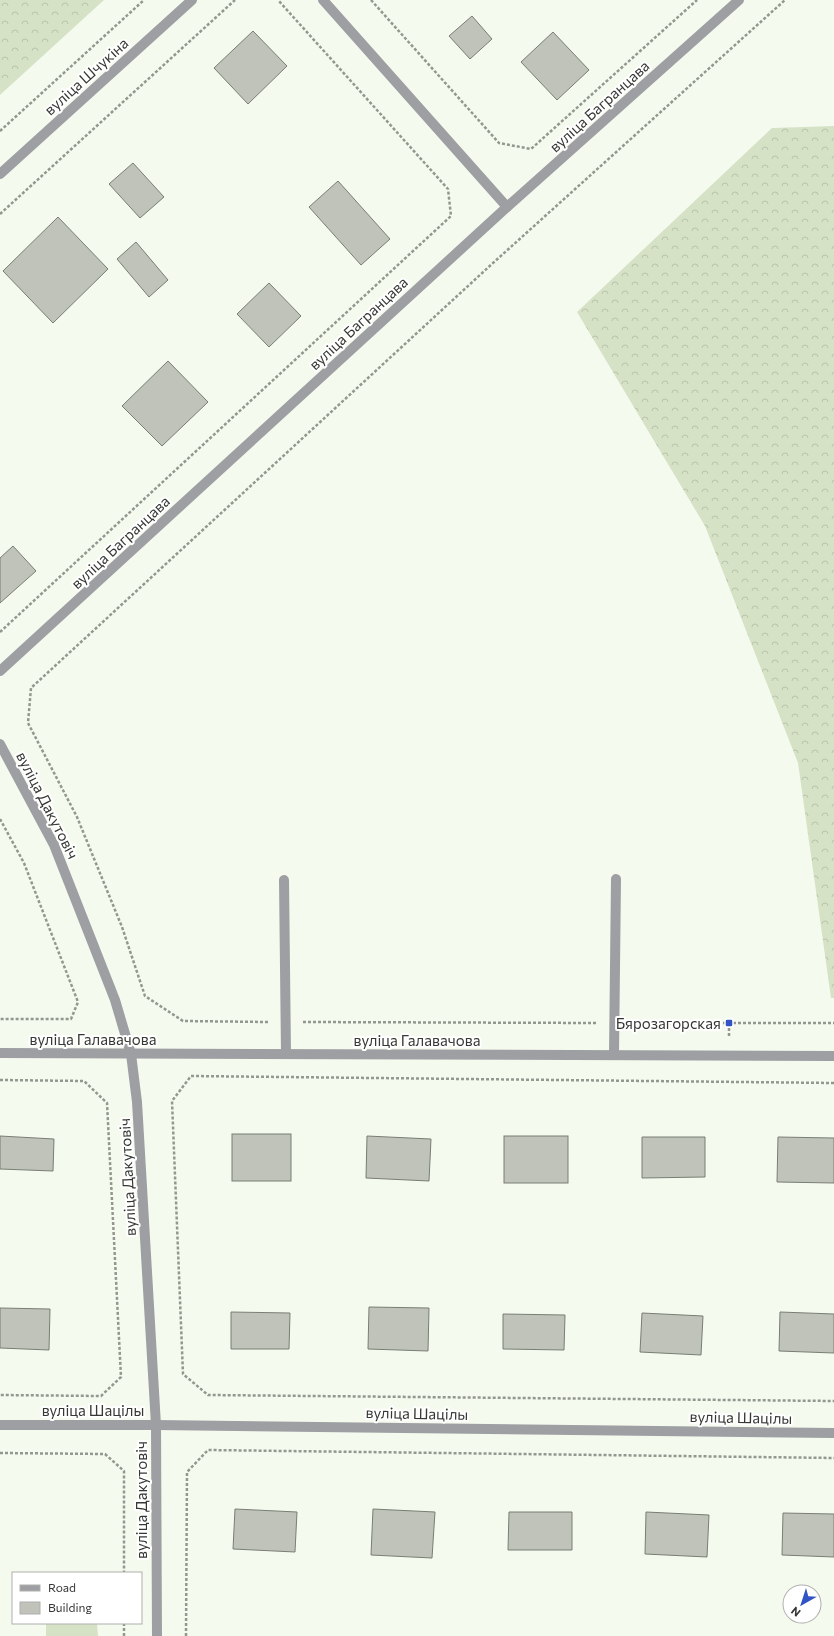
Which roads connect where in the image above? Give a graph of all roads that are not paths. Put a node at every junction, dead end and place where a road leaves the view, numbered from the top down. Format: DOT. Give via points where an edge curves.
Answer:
graph roads {
  1 [pos="192,0"];
  2 [pos="323,0"];
  3 [pos="739,0"];
  4 [pos="0,174"];
  5 [pos="507,207"];
  6 [pos="0,671"];
  7 [pos="0,744"];
  8 [pos="616,879"];
  9 [pos="284,880"];
  10 [pos="0,1053"];
  11 [pos="131,1054"];
  12 [pos="286,1054"];
  13 [pos="614,1055"];
  14 [pos="834,1056"];
  15 [pos="156,1424"];
  16 [pos="0,1425"];
  17 [pos="834,1433"];
  18 [pos="157,1636"];
  1 -- 4 [label="street, вуліца Шчукіна"];
  2 -- 5 [label="street"];
  3 -- 5 [label="street, вуліца Багранцава"];
  5 -- 6 [label="street, вуліца Багранцава"];
  7 -- 11 [label="street, вуліца Дакутовіч" via="54,845 114,1000"];
  8 -- 13 [label="street"];
  9 -- 12 [label="street"];
  10 -- 11 [label="street, вуліца Галавачова"];
  11 -- 12 [label="street, вуліца Галавачова"];
  11 -- 15 [label="street, вуліца Дакутовіч" via="138,1102"];
  12 -- 13 [label="street, вуліца Галавачова"];
  13 -- 14 [label="street, вуліца Галавачова"];
  15 -- 16 [label="street, вуліца Шацілы"];
  15 -- 17 [label="street, вуліца Шацілы"];
  15 -- 18 [label="street, вуліца Дакутовіч"];
}
